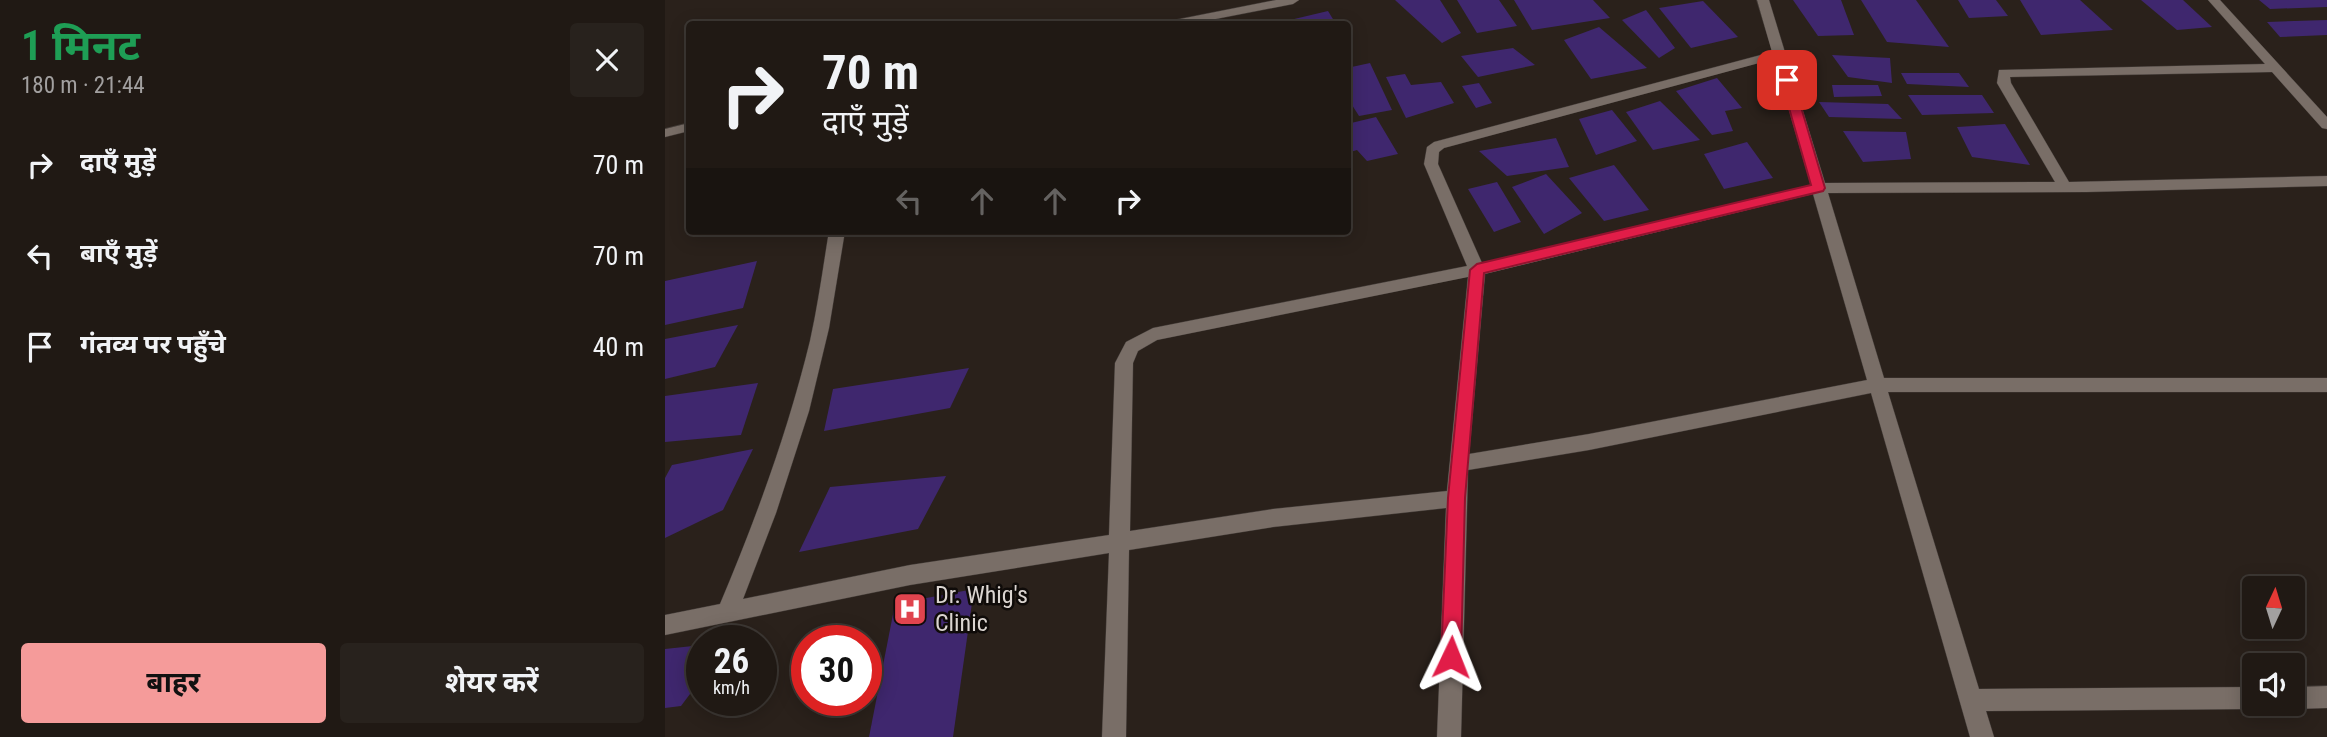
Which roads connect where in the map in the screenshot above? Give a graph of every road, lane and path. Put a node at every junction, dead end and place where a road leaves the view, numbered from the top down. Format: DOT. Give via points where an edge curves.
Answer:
graph roads {
  1 [pos="1293,0"];
  2 [pos="1763,0"];
  3 [pos="2214,0"];
  4 [pos="1190,21"];
  5 [pos="1779,54"];
  6 [pos="2278,68"];
  7 [pos="2327,125"];
  8 [pos="686,128"];
  9 [pos="665,133"];
  10 [pos="2327,181"];
  11 [pos="2064,186"];
  12 [pos="1818,188"];
  13 [pos="836,235"];
  14 [pos="1477,270"];
  15 [pos="1876,385"];
  16 [pos="2327,385"];
  17 [pos="1459,464"];
  18 [pos="1457,498"];
  19 [pos="1121,542"];
  20 [pos="727,612"];
  21 [pos="665,625"];
  22 [pos="2327,697"];
  23 [pos="2242,698"];
  24 [pos="2305,698"];
  25 [pos="1970,700"];
  26 [pos="1114,737"];
  27 [pos="1449,737"];
  28 [pos="1982,737"];
  1 -- 4 [label="street"];
  2 -- 5 [label="street"];
  3 -- 6 [label="street"];
  5 -- 12 [label="street"];
  5 -- 14 [label="street" via="1432,150 1431,164"];
  6 -- 7 [label="street"];
  6 -- 11 [label="street" via="2004,73 2004,83"];
  8 -- 9 [label="street"];
  10 -- 11 [label="street"];
  11 -- 12 [label="street"];
  12 -- 14 [label="street"];
  12 -- 15 [label="street"];
  13 -- 20 [label="street" via="805,389 759,535"];
  14 -- 17 [label="street"];
  14 -- 19 [label="street" via="1153,334 1132,346 1124,363"];
  15 -- 16 [label="street"];
  15 -- 17 [label="street"];
  15 -- 25 [label="street"];
  17 -- 18 [label="street"];
  18 -- 19 [label="street" via="1273,517"];
  18 -- 27 [label="street"];
  19 -- 20 [label="street" via="910,575"];
  19 -- 26 [label="street"];
  20 -- 21 [label="street"];
  22 -- 24 [label="street"];
  23 -- 25 [label="street"];
  25 -- 28 [label="street"];
}
